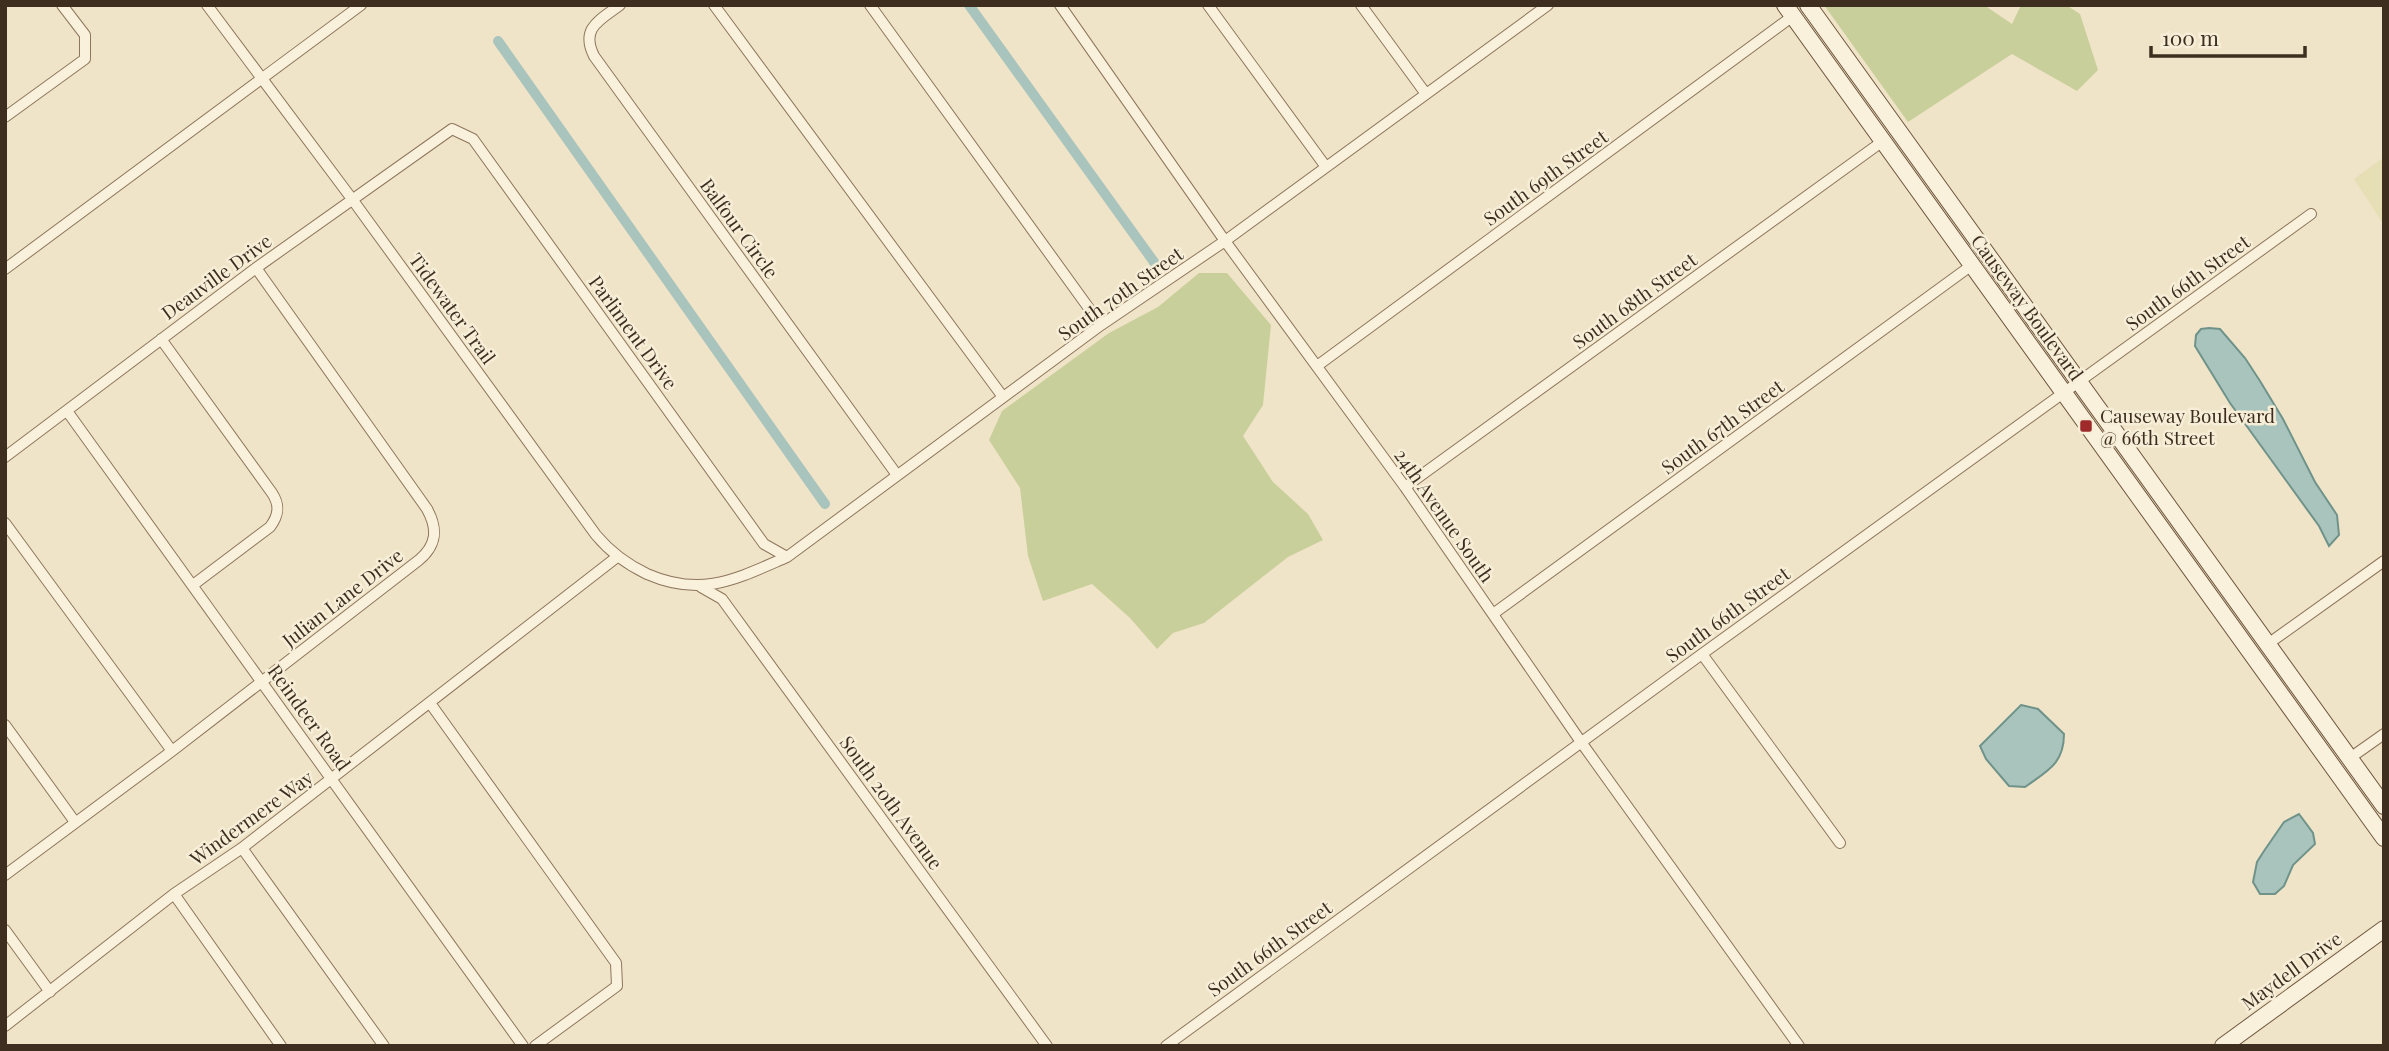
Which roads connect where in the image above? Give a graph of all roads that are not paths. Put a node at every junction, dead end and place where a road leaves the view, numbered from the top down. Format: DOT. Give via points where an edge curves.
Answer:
graph roads {
  1 [pos="62,5"];
  2 [pos="207,5"];
  3 [pos="361,5"];
  4 [pos="620,5"];
  5 [pos="714,5"];
  6 [pos="870,5"];
  7 [pos="1059,5"];
  8 [pos="1208,5"];
  9 [pos="1362,5"];
  10 [pos="1548,5"];
  11 [pos="1808,5"];
  12 [pos="1789,10"];
  13 [pos="263,78"];
  14 [pos="1426,94"];
  15 [pos="5,117"];
  16 [pos="452,129"];
  17 [pos="1883,141"];
  18 [pos="1326,167"];
  19 [pos="352,199"];
  20 [pos="2311,214"];
  21 [pos="1225,241"];
  22 [pos="1972,265"];
  23 [pos="256,268"];
  24 [pos="5,269"];
  25 [pos="1101,326"];
  26 [pos="161,339"];
  27 [pos="1317,366"];
  28 [pos="2078,382"];
  29 [pos="2063,392"];
  30 [pos="1003,397"];
  31 [pos="67,411"];
  32 [pos="5,457"];
  33 [pos="897,475"];
  34 [pos="1405,487"];
  35 [pos="2138,498"];
  36 [pos="5,523"];
  37 [pos="2203,555"];
  38 [pos="617,557"];
  39 [pos="787,557"];
  40 [pos="2384,561"];
  41 [pos="194,585"];
  42 [pos="701,587"];
  43 [pos="1493,614"];
  44 [pos="2268,644"];
  45 [pos="1702,654"];
  46 [pos="262,681"];
  47 [pos="430,703"];
  48 [pos="5,725"];
  49 [pos="2384,734"];
  50 [pos="1581,742"];
  51 [pos="172,751"];
  52 [pos="2350,758"];
  53 [pos="332,778"];
  54 [pos="2384,806"];
  55 [pos="75,822"];
  56 [pos="2384,838"];
  57 [pos="1840,843"];
  58 [pos="243,848"];
  59 [pos="5,875"];
  60 [pos="174,894"];
  61 [pos="2384,929"];
  62 [pos="5,930"];
  63 [pos="50,992"];
  64 [pos="5,1026"];
  65 [pos="281,1046"];
  66 [pos="384,1046"];
  67 [pos="523,1046"];
  68 [pos="535,1046"];
  69 [pos="1047,1046"];
  70 [pos="1166,1046"];
  71 [pos="1799,1046"];
  72 [pos="2223,1046"];
  1 -- 15 [label="street" via="85,35 85,59"];
  2 -- 13 [label="street, Tidewater Trail"];
  3 -- 13 [label="street"];
  4 -- 33 [label="street, Balfour Circle" via="592,27 588,41 594,56"];
  5 -- 30 [label="street"];
  6 -- 25 [label="street"];
  7 -- 21 [label="street, 24th Avenue South"];
  8 -- 18 [label="street"];
  9 -- 14 [label="street"];
  10 -- 14 [label="street, South 70th Street"];
  11 -- 28 [label="main road, Causeway Boulevard"];
  12 -- 17 [label="main road, Causeway Boulevard"];
  12 -- 27 [label="street, South 69th Street" via="1706,82"];
  13 -- 19 [label="street, Tidewater Trail"];
  13 -- 24 [label="street"];
  14 -- 18 [label="street, South 70th Street"];
  16 -- 19 [label="street, Deauville Drive"];
  16 -- 39 [label="street, Parliment Drive" via="473,139 764,544"];
  17 -- 22 [label="main road, Causeway Boulevard"];
  17 -- 34 [label="street, South 68th Street"];
  18 -- 21 [label="street, South 70th Street"];
  19 -- 23 [label="street, Deauville Drive"];
  19 -- 38 [label="street, Tidewater Trail" via="596,535"];
  20 -- 28 [label="street, South 66th Street"];
  21 -- 25 [label="street, South 70th Street"];
  21 -- 27 [label="street, 24th Avenue South"];
  22 -- 29 [label="main road, Causeway Boulevard"];
  22 -- 43 [label="street, South 67th Street"];
  23 -- 26 [label="street, Deauville Drive"];
  23 -- 46 [label="street, Julian Lane Drive" via="427,509 435,533 419,560"];
  25 -- 30 [label="street, South 70th Street"];
  26 -- 31 [label="street, Deauville Drive"];
  26 -- 41 [label="street" via="278,506 270,527"];
  27 -- 34 [label="street, 24th Avenue South"];
  28 -- 29 [label="street, South 66th Street"];
  28 -- 37 [label="main road, Causeway Boulevard"];
  29 -- 35 [label="main road, Causeway Boulevard"];
  29 -- 45 [label="street, South 66th Street"];
  30 -- 33 [label="street, South 70th Street"];
  31 -- 32 [label="street, Deauville Drive"];
  31 -- 41 [label="street, Reindeer Road"];
  33 -- 39 [label="street, South 70th Street"];
  34 -- 43 [label="street, 24th Avenue South"];
  35 -- 37 [label="main road" via="2161,513 2187,549"];
  35 -- 56 [label="main road, Causeway Boulevard"];
  36 -- 51 [label="street"];
  37 -- 44 [label="main road, Causeway Boulevard"];
  38 -- 42 [label="street, Tidewater Trail" via="670,584"];
  38 -- 47 [label="street, Windermere Way"];
  39 -- 42 [label="street, South 70th Street" via="738,578"];
  40 -- 44 [label="street"];
  41 -- 46 [label="street, Reindeer Road"];
  42 -- 69 [label="street, South 20th Avenue" via="722,599"];
  43 -- 50 [label="street, 24th Avenue South"];
  44 -- 52 [label="main road, Causeway Boulevard"];
  45 -- 50 [label="street, South 66th Street"];
  45 -- 57 [label="street"];
  46 -- 51 [label="street, Julian Lane Drive"];
  46 -- 53 [label="street, Reindeer Road"];
  47 -- 53 [label="street, Windermere Way"];
  47 -- 68 [label="street" via="616,963 617,986"];
  48 -- 55 [label="street"];
  49 -- 52 [label="street"];
  50 -- 70 [label="street, South 66th Street"];
  50 -- 71 [label="street, 24th Avenue South"];
  51 -- 55 [label="street, Julian Lane Drive"];
  52 -- 54 [label="main road, Causeway Boulevard"];
  53 -- 58 [label="street, Windermere Way"];
  53 -- 67 [label="street, Reindeer Road"];
  55 -- 59 [label="street, Julian Lane Drive"];
  58 -- 60 [label="street, Windermere Way"];
  58 -- 66 [label="street"];
  60 -- 63 [label="street, Windermere Way"];
  60 -- 65 [label="street"];
  61 -- 72 [label="main road, Maydell Drive"];
  62 -- 63 [label="street"];
  63 -- 64 [label="street, Windermere Way"];
}
